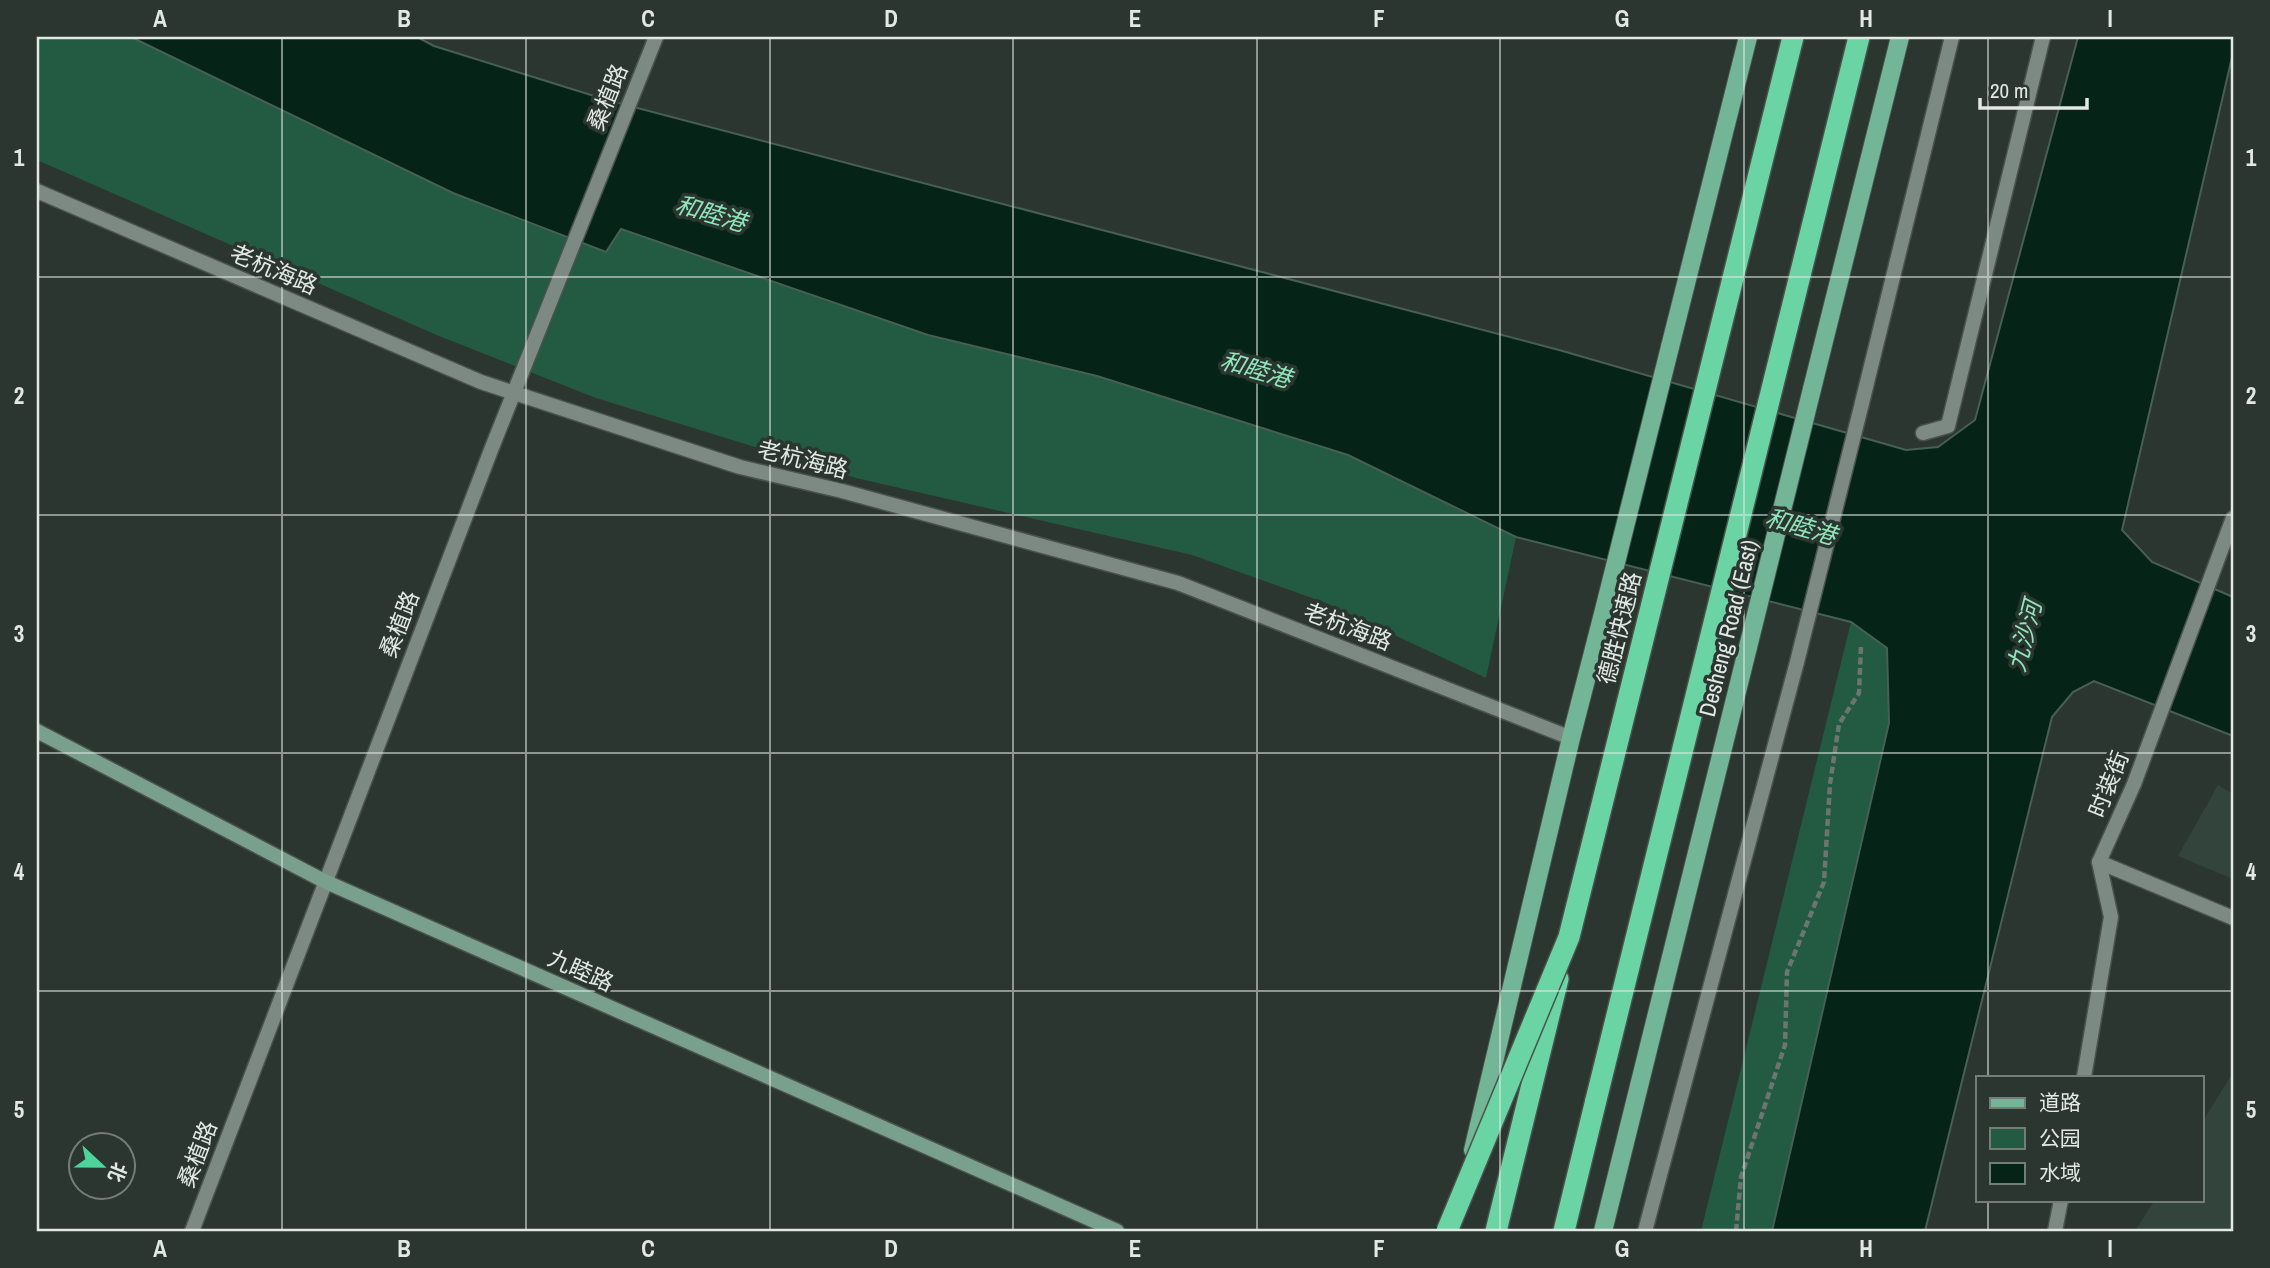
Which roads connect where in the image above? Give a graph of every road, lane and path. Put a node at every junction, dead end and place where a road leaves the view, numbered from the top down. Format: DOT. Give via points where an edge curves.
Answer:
graph roads {
  1 [pos="656,37"];
  2 [pos="1748,37"];
  3 [pos="1793,37"];
  4 [pos="1859,37"];
  5 [pos="1900,37"];
  6 [pos="1952,37"];
  7 [pos="2043,37"];
  8 [pos="37,191"];
  9 [pos="514,393"];
  10 [pos="1923,433"];
  11 [pos="2232,522"];
  12 [pos="1861,646"];
  13 [pos="38,735"];
  14 [pos="1571,738"];
  15 [pos="2099,862"];
  16 [pos="324,881"];
  17 [pos="2233,918"];
  18 [pos="1569,937"];
  19 [pos="2084,1076"];
  20 [pos="1596,1100"];
  21 [pos="2061,1202"];
  22 [pos="192,1231"];
  23 [pos="1117,1231"];
  24 [pos="1447,1231"];
  25 [pos="1454,1231"];
  26 [pos="1496,1231"];
  27 [pos="1564,1231"];
  28 [pos="1578,1231"];
  29 [pos="1603,1231"];
  30 [pos="1645,1231"];
  31 [pos="1736,1231"];
  32 [pos="2055,1231"];
  1 -- 9 [label="street, 桑植路"];
  2 -- 14 [label="main road, bridge"];
  3 -- 18 [label="highway, 德胜快速路, bridge"];
  4 -- 20 [label="highway, bridge"];
  5 -- 29 [label="main road, Desheng Road (East), bridge"];
  6 -- 30 [label="street, bridge" via="1797,662"];
  7 -- 10 [label="street" via="1948,426"];
  8 -- 9 [label="street, 老杭海路"];
  9 -- 14 [label="street, 老杭海路" via="740,467 1178,583"];
  9 -- 16 [label="street, 桑植路"];
  11 -- 15 [label="street, 时装街" via="2134,784"];
  12 -- 31 [label="path" via="1859,693 1839,724 1824,882 1787,972 1785,1045 1741,1177"];
  13 -- 16 [label="street, 九睦路"];
  14 -- 25 [label="main road"];
  15 -- 17 [label="street"];
  15 -- 19 [label="street" via="2111,917"];
  16 -- 22 [label="street, 桑植路"];
  16 -- 23 [label="street, 九睦路"];
  18 -- 24 [label="highway, bridge"];
  18 -- 26 [label="highway, 德胜快速路, bridge"];
  20 -- 27 [label="highway"];
  20 -- 28 [label="highway"];
  21 -- 32 [label="street"];
}
